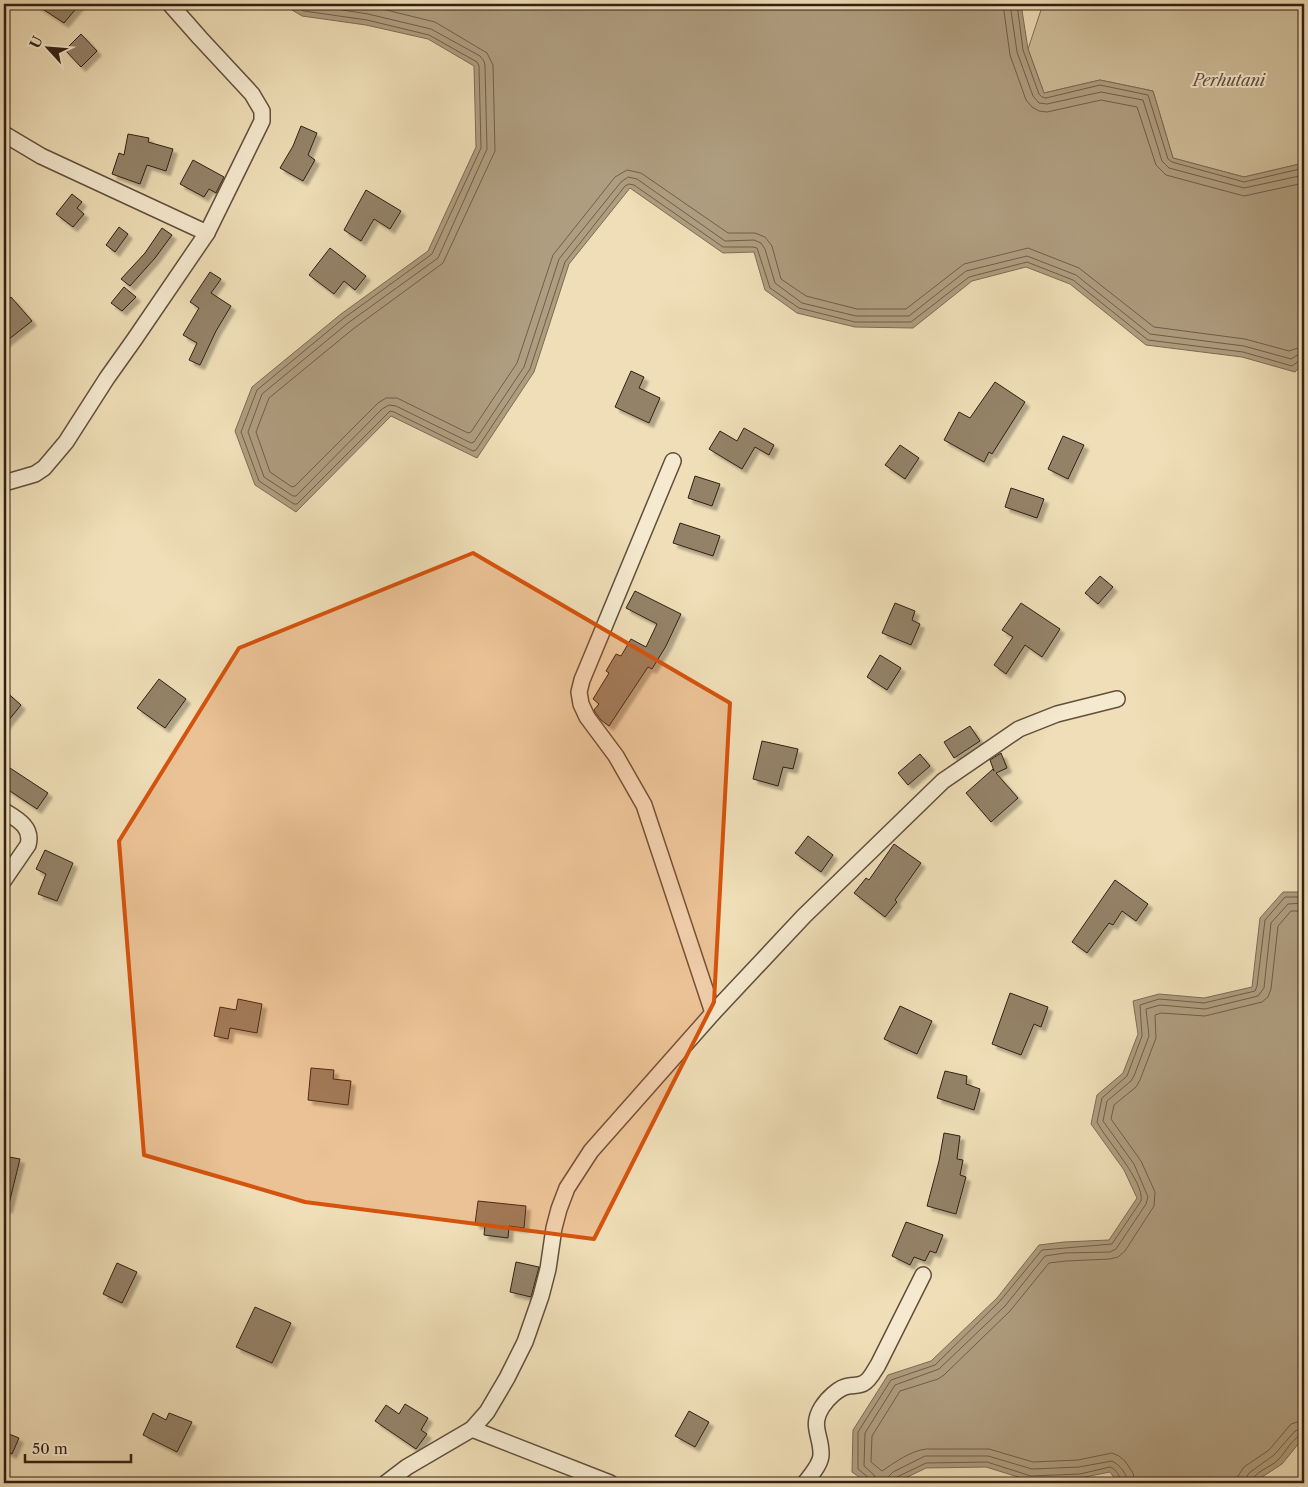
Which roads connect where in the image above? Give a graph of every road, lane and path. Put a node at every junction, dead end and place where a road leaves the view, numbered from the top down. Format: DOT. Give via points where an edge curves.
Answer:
graph roads {
  1 [pos="170,4"];
  2 [pos="4,134"];
  3 [pos="207,233"];
  4 [pos="673,462"];
  5 [pos="4,482"];
  6 [pos="1117,699"];
  7 [pos="4,811"];
  8 [pos="4,880"];
  9 [pos="713,1013"];
  10 [pos="923,1275"];
  11 [pos="472,1429"];
  12 [pos="386,1483"];
  13 [pos="610,1483"];
  14 [pos="805,1483"];
  1 -- 3 [label="street" via="252,94 262,111 262,121 253,141"];
  2 -- 3 [label="street" via="41,156"];
  3 -- 5 [label="street" via="55,456 35,474"];
  4 -- 9 [label="street" via="582,680 580,692 581,704 588,717 616,756 644,805"];
  6 -- 9 [label="street" via="1057,714 1019,729 942,781 804,916"];
  7 -- 8 [label="street" via="27,829 30,839"];
  9 -- 11 [label="street" via="578,1168 559,1209 541,1296 524,1342 507,1378"];
  10 -- 14 [label="street" via="870,1378 860,1385 846,1386 833,1394 822,1407 816,1431 822,1453"];
  11 -- 12 [label="street"];
  11 -- 13 [label="street"];
}
